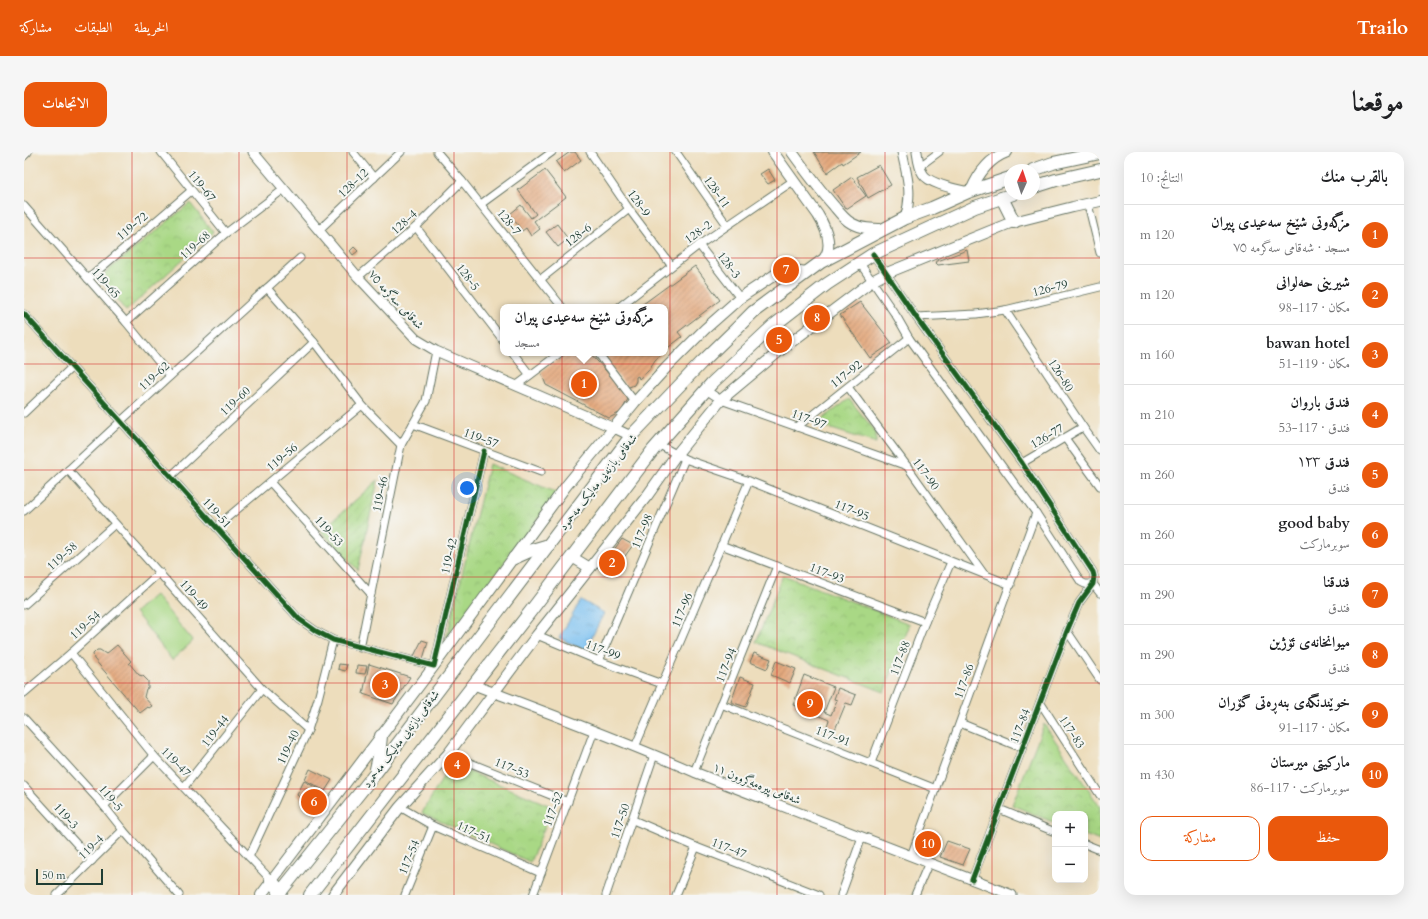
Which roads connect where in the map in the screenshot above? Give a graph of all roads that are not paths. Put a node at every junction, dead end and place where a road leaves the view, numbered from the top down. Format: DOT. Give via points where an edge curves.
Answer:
graph roads {
  1 [pos="28,152"];
  2 [pos="161,152"];
  3 [pos="253,152"];
  4 [pos="353,152"];
  5 [pos="401,152"];
  6 [pos="437,152"];
  7 [pos="552,152"];
  8 [pos="590,152"];
  9 [pos="676,152"];
  10 [pos="773,152"];
  11 [pos="792,152"];
  12 [pos="902,152"];
  13 [pos="917,152"];
  14 [pos="939,152"];
  15 [pos="1007,152"];
  16 [pos="1100,153"];
  17 [pos="24,156"];
  18 [pos="920,166"];
  19 [pos="1040,168"];
  20 [pos="1100,170"];
  21 [pos="374,178"];
  22 [pos="1004,180"];
  23 [pos="462,181"];
  24 [pos="793,181"];
  25 [pos="1040,185"];
  26 [pos="284,189"];
  27 [pos="191,191"];
  28 [pos="969,192"];
  29 [pos="1002,198"];
  30 [pos="1100,201"];
  31 [pos="481,204"];
  32 [pos="1088,204"];
  33 [pos="24,206"];
  34 [pos="629,209"];
  35 [pos="905,218"];
  36 [pos="1014,222"];
  37 [pos="727,225"];
  38 [pos="416,227"];
  39 [pos="884,228"];
  40 [pos="319,230"];
  41 [pos="226,233"];
  42 [pos="699,245"];
  43 [pos="1100,253"];
  44 [pos="873,254"];
  45 [pos="300,258"];
  46 [pos="821,262"];
  47 [pos="859,262"];
  48 [pos="671,265"];
  49 [pos="808,272"];
  50 [pos="887,273"];
  51 [pos="358,277"];
  52 [pos="88,279"];
  53 [pos="541,279"];
  54 [pos="872,281"];
  55 [pos="1100,287"];
  56 [pos="267,288"];
  57 [pos="740,298"];
  58 [pos="560,304"];
  59 [pos="623,304"];
  60 [pos="1005,310"];
  61 [pos="24,314"];
  62 [pos="916,317"];
  63 [pos="126,322"];
  64 [pos="500,336"];
  65 [pos="909,338"];
  66 [pos="314,342"];
  67 [pos="436,351"];
  68 [pos="515,356"];
  69 [pos="556,356"];
  70 [pos="600,356"];
  71 [pos="72,367"];
  72 [pos="170,376"];
  73 [pos="530,376"];
  74 [pos="517,385"];
  75 [pos="848,387"];
  76 [pos="706,390"];
  77 [pos="721,400"];
  78 [pos="635,402"];
  79 [pos="362,405"];
  80 [pos="24,413"];
  81 [pos="120,421"];
  82 [pos="413,424"];
  83 [pos="797,427"];
  84 [pos="1083,427"];
  85 [pos="614,428"];
  86 [pos="631,436"];
  87 [pos="1065,438"];
  88 [pos="658,444"];
  89 [pos="401,445"];
  90 [pos="484,450"];
  91 [pos="1100,451"];
  92 [pos="680,457"];
  93 [pos="1022,464"];
  94 [pos="907,466"];
  95 [pos="68,470"];
  96 [pos="541,472"];
  97 [pos="171,476"];
  98 [pos="749,481"];
  99 [pos="270,482"];
  100 [pos="1100,486"];
  101 [pos="24,511"];
  102 [pos="1036,513"];
  103 [pos="115,524"];
  104 [pos="216,527"];
  105 [pos="549,545"];
  106 [pos="721,545"];
  107 [pos="572,556"];
  108 [pos="514,558"];
  109 [pos="951,562"];
  110 [pos="777,566"];
  111 [pos="590,568"];
  112 [pos="160,572"];
  113 [pos="984,575"];
  114 [pos="1093,584"];
  115 [pos="1011,585"];
  116 [pos="1100,593"];
  117 [pos="371,594"];
  118 [pos="24,605"];
  119 [pos="925,622"];
  120 [pos="1066,632"];
  121 [pos="537,635"];
  122 [pos="333,640"];
  123 [pos="360,648"];
  124 [pos="71,653"];
  125 [pos="599,661"];
  126 [pos="434,666"];
  127 [pos="1100,680"];
  128 [pos="662,684"];
  129 [pos="474,685"];
  130 [pos="262,690"];
  131 [pos="24,693"];
  132 [pos="495,693"];
  133 [pos="1040,702"];
  134 [pos="722,704"];
  135 [pos="24,719"];
  136 [pos="960,723"];
  137 [pos="308,730"];
  138 [pos="594,731"];
  139 [pos="381,736"];
  140 [pos="635,747"];
  141 [pos="1022,748"];
  142 [pos="448,754"];
  143 [pos="654,754"];
  144 [pos="154,756"];
  145 [pos="870,763"];
  146 [pos="694,772"];
  147 [pos="374,775"];
  148 [pos="24,786"];
  149 [pos="184,787"];
  150 [pos="936,789"];
  151 [pos="1100,795"];
  152 [pos="568,802"];
  153 [pos="104,806"];
  154 [pos="400,807"];
  155 [pos="999,809"];
  156 [pos="632,820"];
  157 [pos="433,826"];
  158 [pos="123,830"];
  159 [pos="1052,831"];
  160 [pos="862,837"];
  161 [pos="1088,845"];
  162 [pos="696,847"];
  163 [pos="1100,850"];
  164 [pos="912,856"];
  165 [pos="249,857"];
  166 [pos="92,861"];
  167 [pos="929,862"];
  168 [pos="541,873"];
  169 [pos="272,880"];
  170 [pos="972,880"];
  171 [pos="279,893"];
  172 [pos="57,895"];
  173 [pos="179,895"];
  174 [pos="261,895"];
  175 [pos="310,895"];
  176 [pos="333,895"];
  177 [pos="406,895"];
  178 [pos="533,895"];
  179 [pos="606,895"];
  180 [pos="676,895"];
  181 [pos="819,895"];
  182 [pos="840,895"];
  183 [pos="915,895"];
  184 [pos="1012,895"];
  1 -- 17 [label="street"];
  2 -- 27 [label="street, 119-67"];
  3 -- 26 [label="street, شەقامی سەگرمە ٧٥"];
  4 -- 21 [label="street"];
  5 -- 21 [label="street, 128-12"];
  6 -- 23 [label="street, 128-7"];
  7 -- 31 [label="street"];
  8 -- 34 [label="street, 128-9"];
  9 -- 37 [label="street, 128-11"];
  10 -- 24 [label="main road"];
  11 -- 39 [label="main road" via="820,189 852,224 868,229"];
  12 -- 35 [label="street" via="910,192"];
  13 -- 18 [label="street"];
  14 -- 18 [label="street"];
  15 -- 28 [label="main road" via="989,162"];
  16 -- 19 [label="highway"];
  18 -- 28 [label="street" via="927,178"];
  20 -- 25 [label="highway"];
  21 -- 40 [label="street, 128-12"];
  22 -- 28 [label="highway, شەقامی بازنەیی مەلیک مەحمود"];
  23 -- 31 [label="street, 128-7"];
  23 -- 38 [label="street, 128-4"];
  24 -- 37 [label="street, 128-2"];
  24 -- 46 [label="main road" via="818,215 826,231 828,248"];
  26 -- 40 [label="street, شەقامی سەگرمە ٧٥"];
  26 -- 41 [label="street, 119-68"];
  27 -- 41 [label="street, 119-67"];
  27 -- 52 [label="street, 119-72"];
  28 -- 35 [label="highway, شەقامی بازنەیی مەلیک مەحمود"];
  29 -- 36 [label="highway"];
  29 -- 44 [label="highway, شەقامی بازنەیی مەلیک مەحمود"];
  30 -- 32 [label="main road"];
  31 -- 53 [label="street, 128-7"];
  32 -- 36 [label="main road"];
  32 -- 43 [label="street"];
  33 -- 52 [label="street, 119-65"];
  34 -- 48 [label="street, 128-9"];
  34 -- 53 [label="street, 128-6"];
  35 -- 39 [label="highway, شەقامی بازنەیی مەلیک مەحمود"];
  36 -- 50 [label="main road"];
  37 -- 42 [label="street, 128-2"];
  38 -- 51 [label="street, 128-4"];
  38 -- 64 [label="street, 128-5"];
  39 -- 46 [label="highway, شەقامی بازنەیی مەلیک مەحمود"];
  40 -- 51 [label="street, شەقامی سەگرمە ٧٥"];
  41 -- 63 [label="street, 119-68"];
  42 -- 48 [label="street, 128-2"];
  42 -- 57 [label="street, 128-3"];
  44 -- 47 [label="highway, شەقامی بازنەیی مەلیک مەحمود"];
  44 -- 50 [label="street"];
  45 -- 56 [label="street, 119-62"];
  46 -- 49 [label="highway, شەقامی بازنەیی مەلیک مەحمود"];
  47 -- 54 [label="street"];
  47 -- 76 [label="highway, شەقامی بازنەیی مەلیک مەحمود" via="773,326"];
  48 -- 59 [label="street, 128-2"];
  49 -- 57 [label="main road" via="779,272"];
  49 -- 86 [label="highway, شەقامی بازنەیی مەلیک مەحمود" via="753,312"];
  50 -- 54 [label="main road"];
  50 -- 62 [label="street"];
  51 -- 67 [label="street, شەقامی سەگرمە ٧٥" via="416,339"];
  52 -- 63 [label="street, 119-65"];
  53 -- 58 [label="street, 128-7"];
  54 -- 65 [label="street"];
  54 -- 77 [label="main road" via="782,349"];
  55 -- 60 [label="street, 126-79"];
  56 -- 66 [label="street"];
  56 -- 72 [label="street, 119-62"];
  57 -- 78 [label="main road" via="705,329"];
  60 -- 62 [label="street, 126-79"];
  60 -- 84 [label="street, 126-80"];
  61 -- 71 [label="street, 119-51"];
  62 -- 93 [label="street"];
  63 -- 72 [label="street, 119-65"];
  65 -- 75 [label="street, 117-92"];
  65 -- 102 [label="street"];
  66 -- 79 [label="street"];
  66 -- 97 [label="street, 119-60"];
  67 -- 74 [label="street, شەقامی سەگرمە ٧٥"];
  67 -- 82 [label="street, 119-46" via="426,401"];
  68 -- 73 [label="street"];
  69 -- 73 [label="street"];
  70 -- 78 [label="street"];
  71 -- 80 [label="street"];
  71 -- 81 [label="street, 119-51"];
  72 -- 81 [label="street, 119-62"];
  73 -- 74 [label="street"];
  74 -- 85 [label="street, شەقامی سەگرمە ٧٥"];
  75 -- 83 [label="street, 117-92"];
  75 -- 94 [label="street, 117-90"];
  76 -- 77 [label="street, 117-97"];
  76 -- 88 [label="highway, شەقامی بازنەیی مەلیک مەحمود"];
  77 -- 83 [label="street, 117-97"];
  77 -- 92 [label="main road"];
  78 -- 85 [label="main road"];
  79 -- 89 [label="street"];
  79 -- 99 [label="street, 119-56"];
  81 -- 95 [label="street, 119-62"];
  81 -- 97 [label="street, 119-51"];
  82 -- 89 [label="street, 119-46"];
  82 -- 90 [label="street, 119-57"];
  83 -- 94 [label="street, 117-97"];
  84 -- 87 [label="street, 126-77"];
  84 -- 91 [label="street, 126-80"];
  85 -- 86 [label="street, شەقامی سەگرمە ٧٥"];
  85 -- 108 [label="main road" via="566,486"];
  86 -- 105 [label="highway, شەقامی بازنەیی مەلیک مەحمود"];
  87 -- 93 [label="street, 126-77"];
  87 -- 100 [label="street"];
  88 -- 92 [label="street"];
  88 -- 107 [label="highway, شەقامی بازنەیی مەلیک مەحمود"];
  89 -- 117 [label="street, 119-46"];
  90 -- 96 [label="street, 119-57"];
  90 -- 126 [label="street, 119-42"];
  92 -- 98 [label="street, 117-95"];
  92 -- 111 [label="main road"];
  92 -- 125 [label="street, 117-98"];
  93 -- 114 [label="street" via="1093,572"];
  94 -- 113 [label="street, 117-90"];
  95 -- 101 [label="street, 119-62"];
  95 -- 103 [label="street, 119-49"];
  97 -- 104 [label="street, 119-51"];
  98 -- 106 [label="street, 117-96"];
  98 -- 109 [label="street, 117-95"];
  99 -- 104 [label="street, 119-56"];
  99 -- 117 [label="street, 119-53"];
  102 -- 114 [label="street" via="1081,582"];
  102 -- 115 [label="street, 117-86"];
  103 -- 112 [label="street, 119-49"];
  103 -- 118 [label="street, 119-58"];
  104 -- 122 [label="street, 119-51" via="299,619"];
  105 -- 108 [label="highway"];
  105 -- 147 [label="highway, شەقامی بازنەیی مەلیک مەحمود"];
  106 -- 110 [label="street, 117-93"];
  106 -- 128 [label="street, 117-96"];
  107 -- 111 [label="main road"];
  107 -- 129 [label="highway, شەقامی بازنەیی مەلیک مەحمود"];
  108 -- 126 [label="main road"];
  109 -- 113 [label="street, 117-95"];
  109 -- 119 [label="street, 117-88"];
  110 -- 119 [label="street, 117-93"];
  110 -- 134 [label="street, 117-94"];
  111 -- 121 [label="main road"];
  112 -- 124 [label="street, 119-54"];
  112 -- 130 [label="street, 119-49"];
  113 -- 115 [label="street, 117-95"];
  114 -- 116 [label="street"];
  114 -- 120 [label="street, 117-84" via="1079,603"];
  115 -- 136 [label="street, 117-86"];
  117 -- 123 [label="street, 119-46"];
  119 -- 145 [label="street, 117-88"];
  120 -- 127 [label="street"];
  120 -- 133 [label="street, 117-84"];
  121 -- 125 [label="street, 117-99"];
  121 -- 132 [label="main road"];
  122 -- 123 [label="street, 119-51"];
  122 -- 137 [label="street, 119-40"];
  123 -- 126 [label="street, 119-51"];
  124 -- 131 [label="street, 119-54"];
  124 -- 144 [label="street, 119-47"];
  125 -- 128 [label="street, 117-99"];
  126 -- 139 [label="main road"];
  128 -- 140 [label="street, 117-96"];
  129 -- 132 [label="street, شەقامی پیرەمەگروون ١١"];
  129 -- 175 [label="highway, شەقامی بازنەیی مەلیک مەحمود"];
  130 -- 137 [label="street, 119-49"];
  130 -- 149 [label="street, 119-44"];
  132 -- 138 [label="street, شەقامی پیرەمەگروون ١١"];
  132 -- 142 [label="main road"];
  133 -- 141 [label="street, 117-84"];
  133 -- 151 [label="street, 117-83"];
  134 -- 145 [label="street, 117-91"];
  134 -- 146 [label="street, 117-94"];
  135 -- 153 [label="street, 119-5"];
  136 -- 141 [label="street"];
  136 -- 150 [label="street, 117-86"];
  137 -- 165 [label="street, 119-40"];
  138 -- 140 [label="street, شەقامی پیرەمەگروون ١١"];
  138 -- 152 [label="street, 117-52"];
  139 -- 147 [label="highway"];
  139 -- 169 [label="main road"];
  140 -- 143 [label="street, شەقامی پیرەمەگروون ١١"];
  141 -- 155 [label="street, 117-84"];
  142 -- 152 [label="street, 117-53"];
  142 -- 154 [label="main road"];
  143 -- 146 [label="street, شەقامی پیرەمەگروون ١١"];
  143 -- 156 [label="street, 117-50"];
  144 -- 149 [label="street, 119-47"];
  144 -- 153 [label="street"];
  145 -- 150 [label="street, 117-91"];
  146 -- 160 [label="street, شەقامی پیرەمەگروون ١١"];
  147 -- 171 [label="highway, شەقامی بازنەیی مەلیک مەحمود"];
  148 -- 166 [label="street, 119-3"];
  149 -- 165 [label="street, 119-47"];
  150 -- 164 [label="street, 117-86"];
  152 -- 168 [label="street, 117-52"];
  153 -- 158 [label="street, 119-5"];
  154 -- 157 [label="street, 117-51"];
  154 -- 176 [label="main road"];
  155 -- 159 [label="street"];
  155 -- 170 [label="street, 117-84"];
  156 -- 162 [label="street, 117-47"];
  156 -- 179 [label="street, 117-50"];
  157 -- 168 [label="street, 117-51"];
  157 -- 177 [label="street, 117-54"];
  158 -- 166 [label="street, 119-4"];
  158 -- 173 [label="street, 119-5"];
  160 -- 164 [label="street, شەقامی پیرەمەگروون ١١"];
  160 -- 182 [label="street"];
  161 -- 163 [label="street"];
  162 -- 180 [label="street"];
  162 -- 181 [label="street, 117-47"];
  164 -- 167 [label="street, شەقامی پیرەمەگروون ١١"];
  165 -- 169 [label="street, 119-47"];
  166 -- 172 [label="street, 119-4"];
  167 -- 170 [label="street, شەقامی پیرەمەگروون ١١"];
  167 -- 183 [label="street"];
  168 -- 178 [label="street, 117-52"];
  169 -- 171 [label="highway"];
  169 -- 174 [label="main road"];
  170 -- 184 [label="street, شەقامی پیرەمەگروون ١١"];
}
